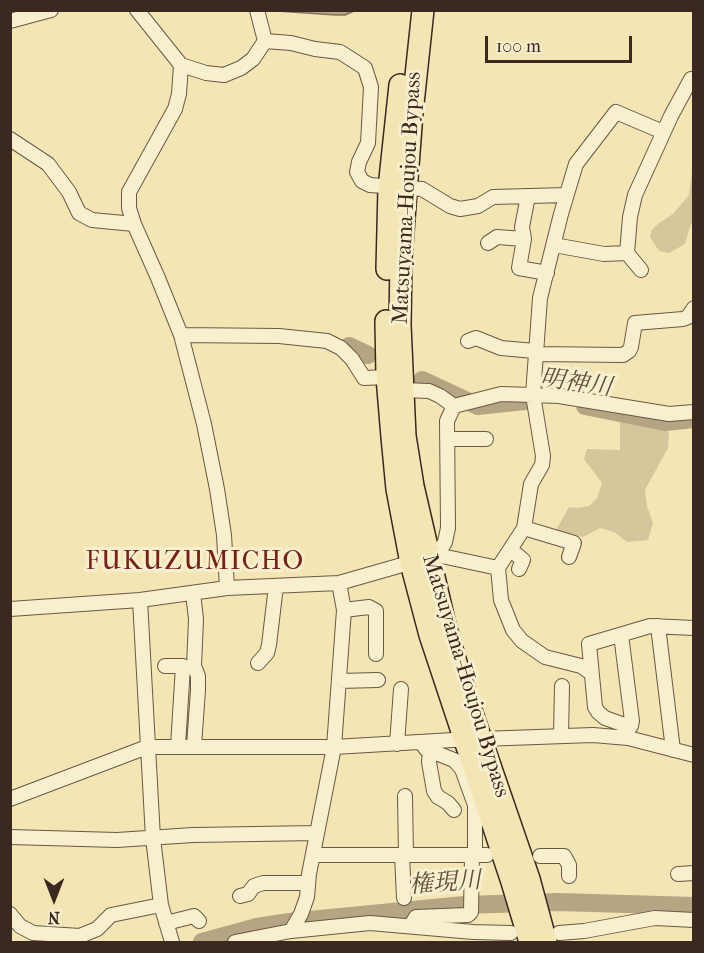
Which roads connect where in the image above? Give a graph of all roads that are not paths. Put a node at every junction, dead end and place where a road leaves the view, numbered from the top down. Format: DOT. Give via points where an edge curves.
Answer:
graph roads {
  1 [pos="51,10"];
  2 [pos="137,10"];
  3 [pos="257,10"];
  4 [pos="409,10"];
  5 [pos="423,10"];
  6 [pos="10,21"];
  7 [pos="266,41"];
  8 [pos="181,65"];
  9 [pos="691,79"];
  10 [pos="663,132"];
  11 [pos="10,140"];
  12 [pos="398,188"];
  13 [pos="566,195"];
  14 [pos="528,196"];
  15 [pos="134,225"];
  16 [pos="524,239"];
  17 [pos="488,243"];
  18 [pos="554,245"];
  19 [pos="627,253"];
  20 [pos="641,270"];
  21 [pos="547,273"];
  22 [pos="693,308"];
  23 [pos="181,335"];
  24 [pos="468,341"];
  25 [pos="535,353"];
  26 [pos="395,383"];
  27 [pos="533,395"];
  28 [pos="464,403"];
  29 [pos="693,412"];
  30 [pos="447,438"];
  31 [pos="486,439"];
  32 [pos="524,528"];
  33 [pos="511,550"];
  34 [pos="569,557"];
  35 [pos="425,559"];
  36 [pos="498,568"];
  37 [pos="519,569"];
  38 [pos="339,583"];
  39 [pos="276,586"];
  40 [pos="227,588"];
  41 [pos="193,593"];
  42 [pos="140,600"];
  43 [pos="10,609"];
  44 [pos="344,610"];
  45 [pos="658,626"];
  46 [pos="693,628"];
  47 [pos="621,635"];
  48 [pos="376,654"];
  49 [pos="258,663"];
  50 [pos="165,666"];
  51 [pos="591,672"];
  52 [pos="378,680"];
  53 [pos="339,681"];
  54 [pos="563,686"];
  55 [pos="401,689"];
  56 [pos="628,734"];
  57 [pos="561,735"];
  58 [pos="473,739"];
  59 [pos="397,744"];
  60 [pos="178,746"];
  61 [pos="194,746"];
  62 [pos="425,746"];
  63 [pos="147,747"];
  64 [pos="334,747"];
  65 [pos="673,750"];
  66 [pos="693,755"];
  67 [pos="470,791"];
  68 [pos="405,796"];
  69 [pos="10,799"];
  70 [pos="317,833"];
  71 [pos="10,837"];
  72 [pos="153,838"];
  73 [pos="313,855"];
  74 [pos="404,855"];
  75 [pos="478,855"];
  76 [pos="540,856"];
  77 [pos="693,873"];
  78 [pos="678,874"];
  79 [pos="569,876"];
  80 [pos="308,883"];
  81 [pos="240,896"];
  82 [pos="404,898"];
  83 [pos="161,905"];
  84 [pos="10,914"];
  85 [pos="693,920"];
  86 [pos="199,921"];
  87 [pos="166,923"];
  88 [pos="411,925"];
  89 [pos="526,929"];
  90 [pos="285,934"];
  91 [pos="474,937"];
  92 [pos="553,938"];
  93 [pos="171,942"];
  94 [pos="235,942"];
  1 -- 6 [label="street"];
  2 -- 8 [label="street"];
  3 -- 7 [label="street"];
  4 -- 12 [label="highway, Matsuyama-Houjou Bypass"];
  5 -- 12 [label="highway, Matsuyama-Houjou Bypass" via="412,113"];
  7 -- 8 [label="street" via="247,64 224,75"];
  7 -- 12 [label="street" via="340,52 365,68 371,87 368,143 357,172 370,185"];
  8 -- 15 [label="street" via="175,109 129,192"];
  9 -- 10 [label="street"];
  10 -- 13 [label="street" via="616,112 581,155"];
  10 -- 19 [label="street" via="635,195"];
  11 -- 15 [label="street" via="48,164 84,217"];
  12 -- 14 [label="street" via="422,189 459,209 478,206 493,196"];
  12 -- 26 [label="highway, Matsuyama-Houjou Bypass" via="386,325"];
  13 -- 14 [label="street"];
  13 -- 18 [label="street"];
  14 -- 16 [label="street" via="522,227"];
  15 -- 23 [label="street"];
  16 -- 17 [label="street" via="497,237"];
  16 -- 21 [label="street" via="519,268"];
  18 -- 19 [label="street" via="604,254"];
  18 -- 21 [label="street"];
  19 -- 20 [label="street"];
  21 -- 25 [label="street" via="540,298"];
  22 -- 25 [label="street" via="682,319 635,323 631,347 623,355"];
  23 -- 26 [label="street" via="279,336 327,341 352,359 364,378"];
  23 -- 40 [label="street" via="217,489"];
  24 -- 25 [label="street" via="476,338 501,348"];
  25 -- 27 [label="street"];
  26 -- 28 [label="street"];
  26 -- 35 [label="highway, Matsuyama-Houjou Bypass" via="397,489"];
  27 -- 28 [label="street" via="501,394"];
  27 -- 29 [label="street" via="669,414"];
  27 -- 32 [label="street" via="543,456 531,484"];
  28 -- 30 [label="street" via="447,421"];
  30 -- 31 [label="street"];
  30 -- 35 [label="street" via="448,528 445,542"];
  32 -- 33 [label="street"];
  32 -- 34 [label="street" via="573,543"];
  33 -- 36 [label="street"];
  33 -- 37 [label="street" via="523,560"];
  35 -- 36 [label="street"];
  35 -- 38 [label="street"];
  35 -- 58 [label="highway, Matsuyama-Houjou Bypass" via="430,635"];
  36 -- 51 [label="street" via="501,600 522,641 545,657"];
  38 -- 39 [label="street"];
  38 -- 44 [label="street"];
  39 -- 40 [label="street"];
  39 -- 49 [label="street" via="269,645"];
  40 -- 41 [label="street"];
  41 -- 42 [label="street"];
  41 -- 61 [label="street" via="194,666 198,676"];
  42 -- 43 [label="street"];
  42 -- 63 [label="street"];
  44 -- 48 [label="street" via="369,607 376,611"];
  44 -- 53 [label="street"];
  45 -- 46 [label="street"];
  45 -- 47 [label="street"];
  45 -- 65 [label="street"];
  47 -- 51 [label="street" via="589,644"];
  47 -- 56 [label="street" via="632,721"];
  50 -- 60 [label="street" via="183,666"];
  51 -- 56 [label="street" via="595,707"];
  52 -- 53 [label="street"];
  53 -- 64 [label="street"];
  54 -- 57 [label="street"];
  55 -- 59 [label="street"];
  56 -- 57 [label="street"];
  56 -- 65 [label="street"];
  57 -- 58 [label="street"];
  58 -- 62 [label="street"];
  58 -- 89 [label="highway, Matsuyama-Houjou Bypass" via="520,881"];
  59 -- 62 [label="street"];
  59 -- 64 [label="street"];
  60 -- 61 [label="street"];
  60 -- 63 [label="street"];
  61 -- 64 [label="street"];
  62 -- 67 [label="street" via="454,760"];
  62 -- 67 [label="street" via="438,797 451,806"];
  63 -- 69 [label="street"];
  63 -- 72 [label="street"];
  64 -- 70 [label="street"];
  65 -- 66 [label="street"];
  67 -- 75 [label="street" via="475,805"];
  68 -- 74 [label="street"];
  70 -- 72 [label="street"];
  70 -- 73 [label="street"];
  71 -- 72 [label="street"];
  72 -- 83 [label="street"];
  73 -- 74 [label="street"];
  73 -- 80 [label="street"];
  74 -- 75 [label="street"];
  74 -- 82 [label="street"];
  75 -- 88 [label="street" via="471,912 416,917"];
  76 -- 79 [label="street" via="564,856"];
  77 -- 78 [label="street"];
  80 -- 81 [label="street" via="263,883"];
  80 -- 90 [label="street" via="301,914"];
  83 -- 84 [label="street" via="111,915 97,929 80,936 33,933"];
  83 -- 87 [label="street"];
  85 -- 92 [label="street" via="655,918"];
  86 -- 87 [label="street" via="192,916"];
  87 -- 93 [label="street"];
  88 -- 90 [label="street" via="370,923"];
  88 -- 91 [label="street"];
  89 -- 91 [label="street"];
  89 -- 92 [label="highway, Matsuyama-Houjou Bypass"];
  90 -- 94 [label="street"];
}
